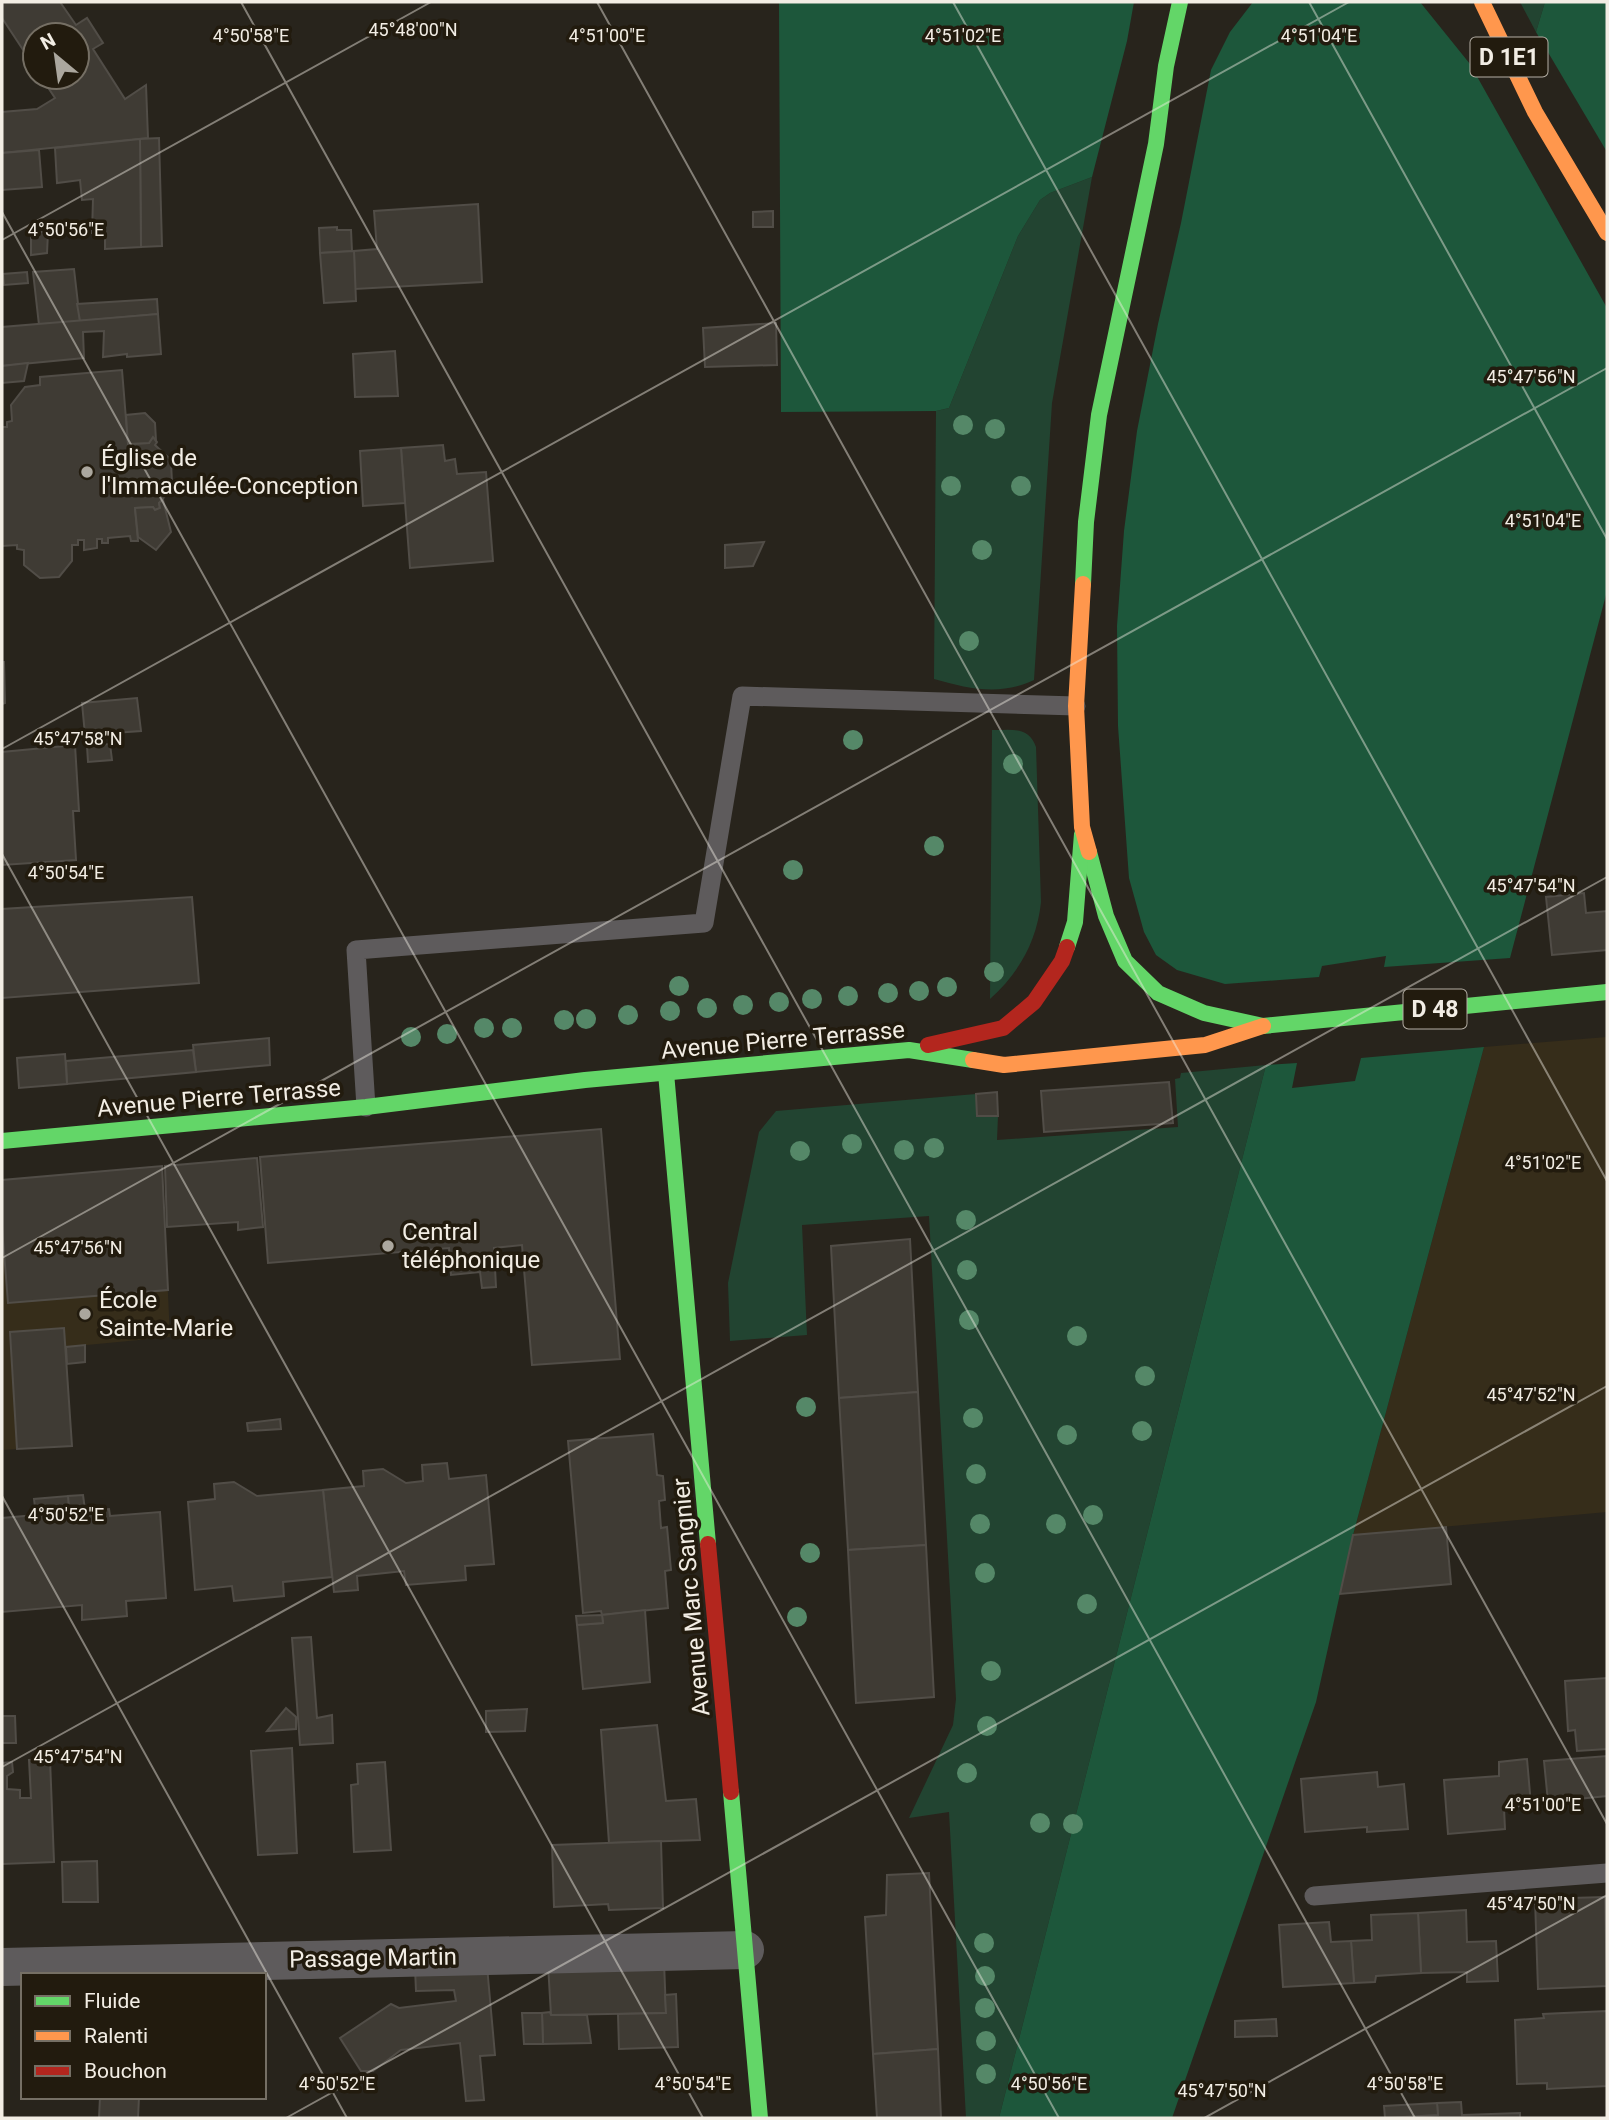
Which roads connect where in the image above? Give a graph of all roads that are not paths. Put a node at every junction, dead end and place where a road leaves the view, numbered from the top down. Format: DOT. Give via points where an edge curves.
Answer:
graph roads {
  1 [pos="1180,2"];
  2 [pos="1482,2"];
  3 [pos="1486,46"];
  4 [pos="1182,68"];
  5 [pos="1535,112"];
  6 [pos="1156,144"];
  7 [pos="1607,233"];
  8 [pos="1076,706"];
  9 [pos="1082,827"];
  10 [pos="1607,992"];
  11 [pos="1263,1026"];
  12 [pos="909,1050"];
  13 [pos="666,1073"];
  14 [pos="366,1107"];
  15 [pos="2,1141"];
  16 [pos="1607,1873"];
  17 [pos="1314,1896"];
  18 [pos="745,1950"];
  19 [pos="2,1967"];
  20 [pos="760,2118"];
  1 -- 6 [label="main road"];
  2 -- 5 [label="main road, D 1E1"];
  3 -- 5 [label="main road"];
  4 -- 6 [label="main road"];
  5 -- 7 [label="main road, D 1E1"];
  6 -- 8 [label="main road" via="1099,415 1086,522"];
  8 -- 9 [label="main road"];
  8 -- 14 [label="lane" via="743,696 704,923 356,950"];
  9 -- 11 [label="main road" via="1125,961 1158,993 1204,1013"];
  9 -- 12 [label="main road" via="1075,922 1062,961 1034,1002 1003,1028"];
  10 -- 11 [label="main road, Avenue Pierre Terrasse / D 48"];
  11 -- 12 [label="main road, Avenue Pierre Terrasse / D 48" via="1205,1045 1003,1065"];
  12 -- 13 [label="main road, Avenue Pierre Terrasse / D 48"];
  13 -- 14 [label="main road, Avenue Pierre Terrasse / D 48"];
  13 -- 18 [label="main road, Avenue Marc Sangnier"];
  14 -- 15 [label="main road, Avenue Pierre Terrasse / D 48"];
  16 -- 17 [label="lane"];
  18 -- 19 [label="street, Passage Martin"];
  18 -- 20 [label="main road, Avenue Marc Sangnier"];
}
